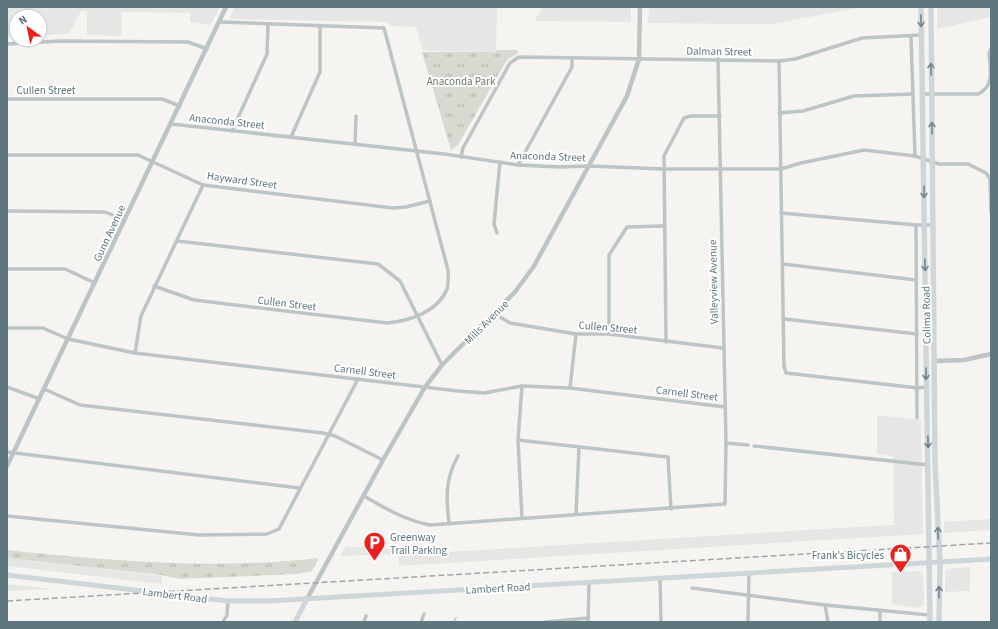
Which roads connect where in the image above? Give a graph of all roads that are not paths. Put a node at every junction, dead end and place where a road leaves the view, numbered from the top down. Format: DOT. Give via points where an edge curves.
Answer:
graph roads {
  1 [pos="226,7"];
  2 [pos="640,7"];
  3 [pos="921,7"];
  4 [pos="931,7"];
  5 [pos="220,22"];
  6 [pos="268,25"];
  7 [pos="320,26"];
  8 [pos="921,35"];
  9 [pos="911,37"];
  10 [pos="7,44"];
  11 [pos="207,49"];
  12 [pos="991,49"];
  13 [pos="572,58"];
  14 [pos="639,59"];
  15 [pos="718,59"];
  16 [pos="780,61"];
  17 [pos="913,94"];
  18 [pos="923,94"];
  19 [pos="931,94"];
  20 [pos="7,99"];
  21 [pos="180,106"];
  22 [pos="779,113"];
  23 [pos="356,116"];
  24 [pos="720,116"];
  25 [pos="171,124"];
  26 [pos="232,131"];
  27 [pos="291,137"];
  28 [pos="355,144"];
  29 [pos="418,151"];
  30 [pos="7,155"];
  31 [pos="915,156"];
  32 [pos="461,157"];
  33 [pos="924,159"];
  34 [pos="500,162"];
  35 [pos="932,162"];
  36 [pos="152,163"];
  37 [pos="518,166"];
  38 [pos="589,166"];
  39 [pos="721,168"];
  40 [pos="663,169"];
  41 [pos="781,169"];
  42 [pos="203,185"];
  43 [pos="430,201"];
  44 [pos="7,211"];
  45 [pos="991,212"];
  46 [pos="781,213"];
  47 [pos="125,220"];
  48 [pos="916,225"];
  49 [pos="933,225"];
  50 [pos="663,226"];
  51 [pos="924,226"];
  52 [pos="497,233"];
  53 [pos="176,241"];
  54 [pos="783,264"];
  55 [pos="7,269"];
  56 [pos="916,280"];
  57 [pos="95,283"];
  58 [pos="154,286"];
  59 [pos="495,314"];
  60 [pos="418,315"];
  61 [pos="784,319"];
  62 [pos="7,328"];
  63 [pos="576,334"];
  64 [pos="609,334"];
  65 [pos="917,334"];
  66 [pos="68,339"];
  67 [pos="666,342"];
  68 [pos="723,348"];
  69 [pos="135,353"];
  70 [pos="991,354"];
  71 [pos="927,360"];
  72 [pos="935,361"];
  73 [pos="442,365"];
  74 [pos="358,379"];
  75 [pos="522,386"];
  76 [pos="7,387"];
  77 [pos="425,387"];
  78 [pos="926,387"];
  79 [pos="935,387"];
  80 [pos="570,388"];
  81 [pos="918,388"];
  82 [pos="44,389"];
  83 [pos="40,398"];
  84 [pos="725,407"];
  85 [pos="918,418"];
  86 [pos="330,435"];
  87 [pos="518,440"];
  88 [pos="726,443"];
  89 [pos="748,445"];
  90 [pos="754,446"];
  91 [pos="579,447"];
  92 [pos="7,452"];
  93 [pos="13,454"];
  94 [pos="458,456"];
  95 [pos="383,460"];
  96 [pos="935,464"];
  97 [pos="928,465"];
  98 [pos="7,466"];
  99 [pos="299,488"];
  100 [pos="364,496"];
  101 [pos="671,509"];
  102 [pos="576,514"];
  103 [pos="7,516"];
  104 [pos="522,518"];
  105 [pos="448,523"];
  106 [pos="991,559"];
  107 [pos="929,562"];
  108 [pos="940,562"];
  109 [pos="749,573"];
  110 [pos="7,575"];
  111 [pos="660,578"];
  112 [pos="588,582"];
  113 [pos="692,588"];
  114 [pos="748,595"];
  115 [pos="307,599"];
  116 [pos="228,601"];
  117 [pos="825,605"];
  118 [pos="880,611"];
  119 [pos="424,614"];
  120 [pos="929,615"];
  121 [pos="366,616"];
  122 [pos="588,620"];
  123 [pos="223,622"];
  124 [pos="295,622"];
  125 [pos="364,622"];
  126 [pos="421,622"];
  127 [pos="546,622"];
  128 [pos="661,622"];
  129 [pos="748,622"];
  130 [pos="828,622"];
  131 [pos="880,622"];
  132 [pos="930,622"];
  133 [pos="940,622"];
  1 -- 5 [label="street, Gunn Avenue"];
  2 -- 14 [label="street, Mills Avenue"];
  3 -- 8 [label="main road, Colima Road, one-way"];
  19 -- 4 [label="main road, Colima Road, one-way"];
  5 -- 6 [label="street"];
  5 -- 11 [label="street, Gunn Avenue"];
  6 -- 7 [label="street"];
  6 -- 26 [label="street" via="267,54"];
  7 -- 27 [label="street" via="320,72"];
  7 -- 29 [label="street, Cullen Street" via="384,28"];
  8 -- 9 [label="street, Dalman Street"];
  8 -- 18 [label="main road, Colima Road"];
  9 -- 16 [label="street, Dalman Street" via="862,38 795,60"];
  9 -- 17 [label="street"];
  10 -- 11 [label="street" via="60,41 188,42"];
  11 -- 21 [label="street, Gunn Avenue"];
  12 -- 19 [label="street" via="990,82 986,90 978,94"];
  13 -- 14 [label="street, Dalman Street"];
  13 -- 32 [label="street, Dalman Street" via="519,57 510,63 466,142"];
  13 -- 37 [label="street" via="572,67"];
  14 -- 15 [label="street, Dalman Street"];
  14 -- 38 [label="street, Mills Avenue" via="627,96"];
  15 -- 16 [label="street, Dalman Street"];
  15 -- 24 [label="street, Valleyview Avenue"];
  16 -- 22 [label="street"];
  17 -- 22 [label="street" via="854,96 803,111"];
  17 -- 31 [label="street"];
  18 -- 19 [label="street"];
  18 -- 33 [label="main road, Colima Road"];
  35 -- 19 [label="main road, Colima Road, one-way"];
  20 -- 21 [label="street, Cullen Street" via="162,99"];
  21 -- 25 [label="street, Gunn Avenue"];
  22 -- 41 [label="street"];
  23 -- 28 [label="street"];
  24 -- 39 [label="street, Valleyview Avenue"];
  24 -- 40 [label="street" via="684,118 664,156"];
  25 -- 26 [label="street, Anaconda Street"];
  25 -- 36 [label="street, Gunn Avenue"];
  26 -- 27 [label="street, Anaconda Street"];
  27 -- 28 [label="street, Anaconda Street"];
  28 -- 29 [label="street, Anaconda Street"];
  29 -- 32 [label="street, Anaconda Street"];
  29 -- 43 [label="street, Cullen Street"];
  30 -- 36 [label="street, Hayward Street" via="138,155"];
  31 -- 33 [label="street, Anaconda Street"];
  31 -- 41 [label="street, Anaconda Street" via="864,150 801,162"];
  32 -- 34 [label="street, Anaconda Street"];
  33 -- 35 [label="street, Anaconda Street"];
  33 -- 51 [label="main road, Colima Road, one-way"];
  34 -- 37 [label="street, Anaconda Street"];
  34 -- 52 [label="street" via="494,224"];
  35 -- 45 [label="street, Anaconda Street" via="968,164 986,173 990,179"];
  35 -- 49 [label="main road, Colima Road"];
  36 -- 42 [label="street, Hayward Street"];
  36 -- 47 [label="street, Gunn Avenue"];
  37 -- 38 [label="street, Anaconda Street"];
  38 -- 40 [label="street, Anaconda Street"];
  38 -- 59 [label="street, Mills Avenue" via="534,266"];
  39 -- 40 [label="street, Anaconda Street"];
  39 -- 41 [label="street, Anaconda Street"];
  39 -- 68 [label="street, Valleyview Avenue"];
  40 -- 50 [label="street"];
  41 -- 46 [label="street"];
  42 -- 43 [label="street, Hayward Street" via="393,208 406,208"];
  42 -- 53 [label="street"];
  43 -- 60 [label="street, Cullen Street" via="448,270 447,288 439,302"];
  44 -- 47 [label="street" via="104,212"];
  46 -- 48 [label="street"];
  46 -- 54 [label="street"];
  47 -- 57 [label="street, Gunn Avenue"];
  48 -- 51 [label="street"];
  48 -- 56 [label="street"];
  49 -- 51 [label="street"];
  49 -- 72 [label="main road, Colima Road"];
  50 -- 64 [label="street" via="627,227 609,255"];
  50 -- 67 [label="street"];
  51 -- 71 [label="main road, Colima Road, one-way"];
  53 -- 58 [label="street"];
  53 -- 60 [label="street" via="378,264 400,282"];
  54 -- 56 [label="street"];
  54 -- 61 [label="street"];
  55 -- 57 [label="street" via="64,269"];
  56 -- 65 [label="street"];
  57 -- 66 [label="street, Gunn Avenue"];
  58 -- 60 [label="street, Cullen Street" via="194,300 373,322 400,322"];
  58 -- 69 [label="street" via="141,316"];
  59 -- 63 [label="street, Cullen Street" via="510,323"];
  59 -- 73 [label="street, Mills Avenue"];
  60 -- 73 [label="street"];
  61 -- 65 [label="street"];
  61 -- 81 [label="street" via="786,373"];
  62 -- 66 [label="street, Carnell Street" via="43,328"];
  63 -- 64 [label="street, Cullen Street"];
  63 -- 80 [label="street"];
  64 -- 67 [label="street, Cullen Street"];
  65 -- 81 [label="street"];
  66 -- 69 [label="street, Carnell Street"];
  66 -- 82 [label="street, Gunn Avenue"];
  67 -- 68 [label="street, Cullen Street"];
  68 -- 84 [label="street, Valleyview Avenue"];
  69 -- 74 [label="street, Carnell Street"];
  70 -- 72 [label="street" via="964,360"];
  71 -- 72 [label="street"];
  71 -- 78 [label="main road, Colima Road, one-way"];
  72 -- 79 [label="main road, Colima Road"];
  73 -- 77 [label="street, Mills Avenue"];
  74 -- 77 [label="street, Carnell Street"];
  74 -- 86 [label="street"];
  75 -- 77 [label="street, Carnell Street" via="484,393"];
  75 -- 80 [label="street, Carnell Street"];
  75 -- 87 [label="street"];
  76 -- 83 [label="street"];
  77 -- 95 [label="street, Mills Avenue"];
  78 -- 79 [label="main road"];
  78 -- 81 [label="street"];
  78 -- 97 [label="main road, Colima Road, one-way"];
  79 -- 96 [label="main road, Colima Road"];
  80 -- 84 [label="street, Carnell Street"];
  81 -- 85 [label="street"];
  82 -- 83 [label="street, Gunn Avenue"];
  82 -- 86 [label="street" via="80,405 314,431"];
  83 -- 93 [label="street, Gunn Avenue"];
  84 -- 88 [label="street, Valleyview Avenue"];
  86 -- 95 [label="street" via="352,443"];
  86 -- 99 [label="street"];
  87 -- 91 [label="street"];
  87 -- 104 [label="street"];
  88 -- 89 [label="street"];
  88 -- 101 [label="street, Valleyview Avenue" via="725,504"];
  90 -- 97 [label="street"];
  91 -- 101 [label="street" via="668,457"];
  91 -- 102 [label="street"];
  92 -- 93 [label="street"];
  93 -- 98 [label="street, Gunn Avenue"];
  93 -- 99 [label="street"];
  94 -- 105 [label="street" via="446,494"];
  95 -- 100 [label="street, Mills Avenue"];
  96 -- 97 [label="main road"];
  108 -- 96 [label="main road, Colima Road, one-way"];
  97 -- 107 [label="main road, Colima Road"];
  99 -- 103 [label="street" via="279,529 267,534 199,535"];
  100 -- 105 [label="street" via="393,513 414,521 430,525"];
  100 -- 115 [label="street, Mills Avenue"];
  101 -- 102 [label="street"];
  102 -- 104 [label="street"];
  104 -- 105 [label="street"];
  106 -- 108 [label="main road, Lambert Road"];
  107 -- 108 [label="main road, Lambert Road"];
  107 -- 109 [label="main road, Lambert Road"];
  107 -- 120 [label="main road, Colima Road"];
  133 -- 108 [label="main road, Colima Road, one-way"];
  109 -- 111 [label="main road, Lambert Road"];
  109 -- 114 [label="street"];
  110 -- 116 [label="main road, Lambert Road"];
  111 -- 112 [label="main road, Lambert Road"];
  111 -- 128 [label="street"];
  112 -- 115 [label="main road, Lambert Road"];
  112 -- 122 [label="street"];
  113 -- 114 [label="street"];
  114 -- 117 [label="street"];
  114 -- 129 [label="street"];
  115 -- 116 [label="main road, Lambert Road"];
  115 -- 124 [label="main road, Mills Avenue"];
  116 -- 123 [label="street" via="227,615"];
  117 -- 118 [label="street"];
  117 -- 130 [label="street"];
  118 -- 120 [label="street"];
  118 -- 131 [label="street"];
  119 -- 126 [label="street"];
  120 -- 132 [label="main road, Colima Road"];
  121 -- 125 [label="street"];
  122 -- 127 [label="street"];
}
